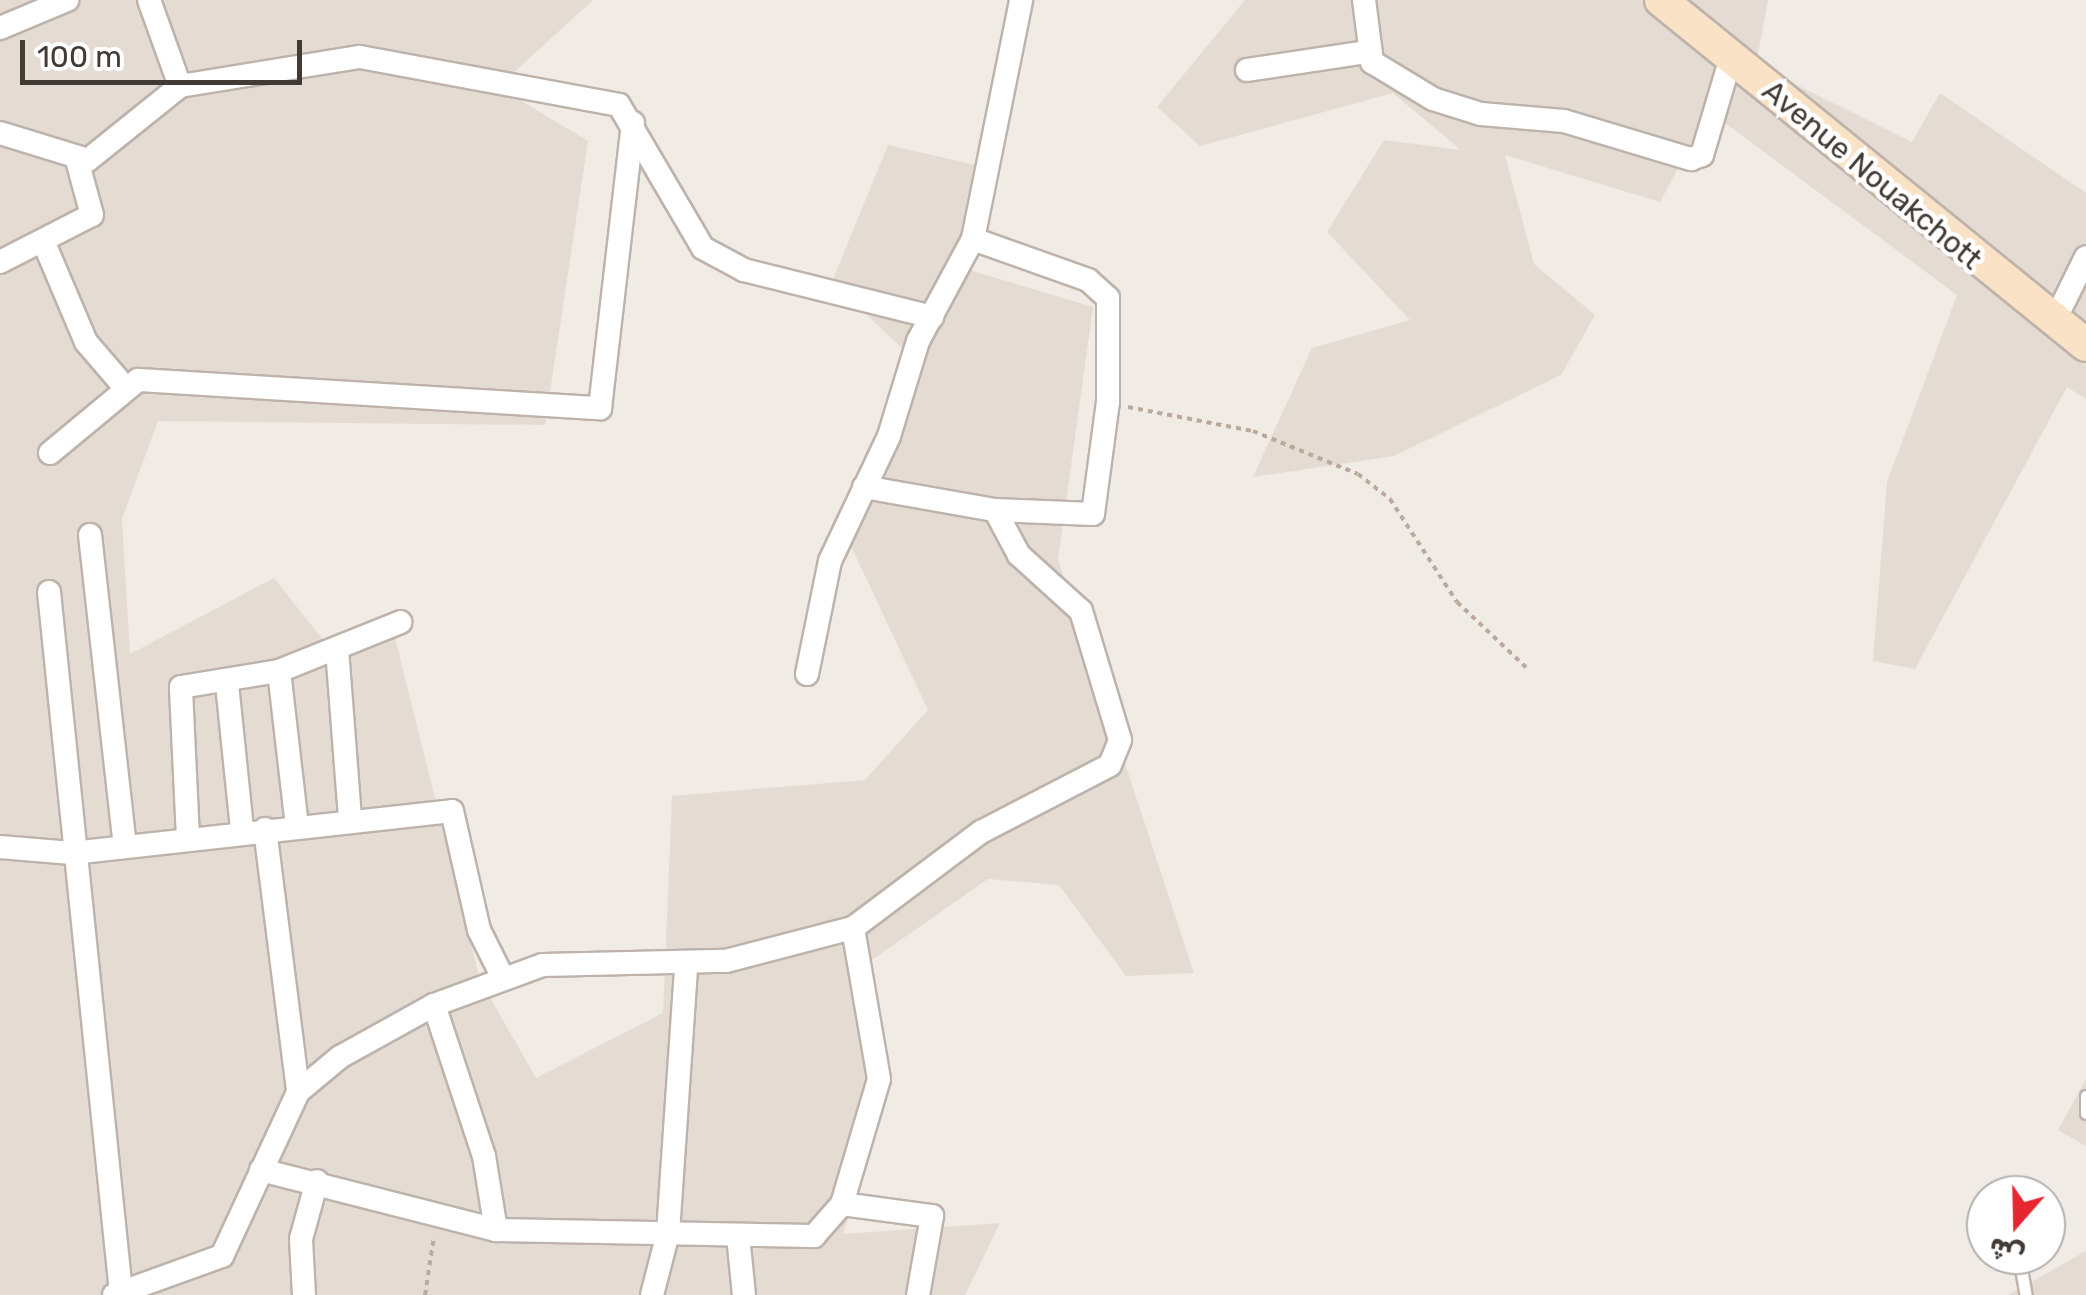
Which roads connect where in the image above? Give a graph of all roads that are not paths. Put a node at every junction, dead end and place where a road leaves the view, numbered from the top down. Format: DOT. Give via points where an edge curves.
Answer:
graph roads {
  1 [pos="67,0"];
  2 [pos="149,0"];
  3 [pos="1021,0"];
  4 [pos="1364,0"];
  5 [pos="1661,0"];
  6 [pos="0,28"];
  7 [pos="1368,52"];
  8 [pos="1731,58"];
  9 [pos="1247,70"];
  10 [pos="180,86"];
  11 [pos="633,120"];
  12 [pos="0,133"];
  13 [pos="78,160"];
  14 [pos="973,239"];
  15 [pos="44,243"];
  16 [pos="2086,257"];
  17 [pos="0,262"];
  18 [pos="932,316"];
  19 [pos="2054,322"];
  20 [pos="2086,345"];
  21 [pos="123,385"];
  22 [pos="50,454"];
  23 [pos="864,488"];
  24 [pos="996,510"];
  25 [pos="90,535"];
  26 [pos="49,592"];
  27 [pos="402,622"];
  28 [pos="337,649"];
  29 [pos="279,671"];
  30 [pos="807,674"];
  31 [pos="227,684"];
  32 [pos="350,820"];
  33 [pos="297,827"];
  34 [pos="253,830"];
  35 [pos="188,838"];
  36 [pos="0,847"];
  37 [pos="125,847"];
  38 [pos="72,853"];
  39 [pos="854,928"];
  40 [pos="686,966"];
  41 [pos="502,976"];
  42 [pos="434,1005"];
  43 [pos="298,1092"];
  44 [pos="2086,1096"];
  45 [pos="2086,1113"];
  46 [pos="261,1170"];
  47 [pos="317,1181"];
  48 [pos="842,1204"];
  49 [pos="496,1230"];
  50 [pos="668,1233"];
  51 [pos="738,1236"];
  52 [pos="117,1294"];
  53 [pos="304,1295"];
  54 [pos="652,1295"];
  55 [pos="744,1295"];
  56 [pos="918,1295"];
  1 -- 6 [label="street"];
  2 -- 10 [label="street"];
  3 -- 14 [label="street"];
  4 -- 7 [label="street"];
  5 -- 8 [label="street, Avenue Nouakchott"];
  7 -- 8 [label="street" via="1450,106 1564,121 1691,159 1702,155"];
  7 -- 9 [label="street"];
  8 -- 19 [label="street, Avenue Nouakchott"];
  10 -- 11 [label="street" via="385,58 476,84 618,105"];
  10 -- 13 [label="street" via="98,156"];
  11 -- 18 [label="street" via="703,248 744,270"];
  11 -- 21 [label="street" via="600,408"];
  12 -- 13 [label="street"];
  13 -- 15 [label="street" via="92,215"];
  14 -- 18 [label="street"];
  14 -- 24 [label="street" via="1105,291 1108,402 1093,514"];
  15 -- 17 [label="street"];
  15 -- 21 [label="street" via="86,342"];
  16 -- 19 [label="street"];
  18 -- 23 [label="street"];
  19 -- 20 [label="street, Avenue Nouakchott"];
  21 -- 22 [label="street"];
  23 -- 24 [label="street"];
  23 -- 30 [label="street" via="830,561"];
  24 -- 39 [label="street" via="1019,555 1081,611 1120,750 1092,778 981,832"];
  25 -- 37 [label="street"];
  26 -- 38 [label="street"];
  27 -- 28 [label="street"];
  28 -- 29 [label="street"];
  28 -- 32 [label="street"];
  29 -- 31 [label="street"];
  29 -- 33 [label="street"];
  31 -- 34 [label="street"];
  31 -- 35 [label="street" via="185,684 179,693"];
  32 -- 33 [label="street"];
  32 -- 41 [label="street" via="456,813 478,930"];
  33 -- 34 [label="street"];
  34 -- 35 [label="street"];
  34 -- 43 [label="street"];
  35 -- 37 [label="street"];
  36 -- 38 [label="street"];
  37 -- 38 [label="street"];
  38 -- 52 [label="street"];
  39 -- 40 [label="street"];
  39 -- 48 [label="street" via="880,1049 875,1105"];
  40 -- 41 [label="street" via="559,962"];
  40 -- 50 [label="street"];
  41 -- 42 [label="street"];
  42 -- 43 [label="street" via="340,1057"];
  42 -- 49 [label="street" via="484,1156"];
  43 -- 46 [label="street"];
  44 -- 45 [label="lane"];
  46 -- 47 [label="street"];
  46 -- 52 [label="street" via="222,1256"];
  47 -- 49 [label="street"];
  47 -- 53 [label="street" via="301,1239"];
  48 -- 51 [label="street" via="814,1236"];
  48 -- 56 [label="street" via="932,1216"];
  49 -- 50 [label="street"];
  50 -- 51 [label="street"];
  50 -- 54 [label="street"];
  51 -- 55 [label="street"];
}
